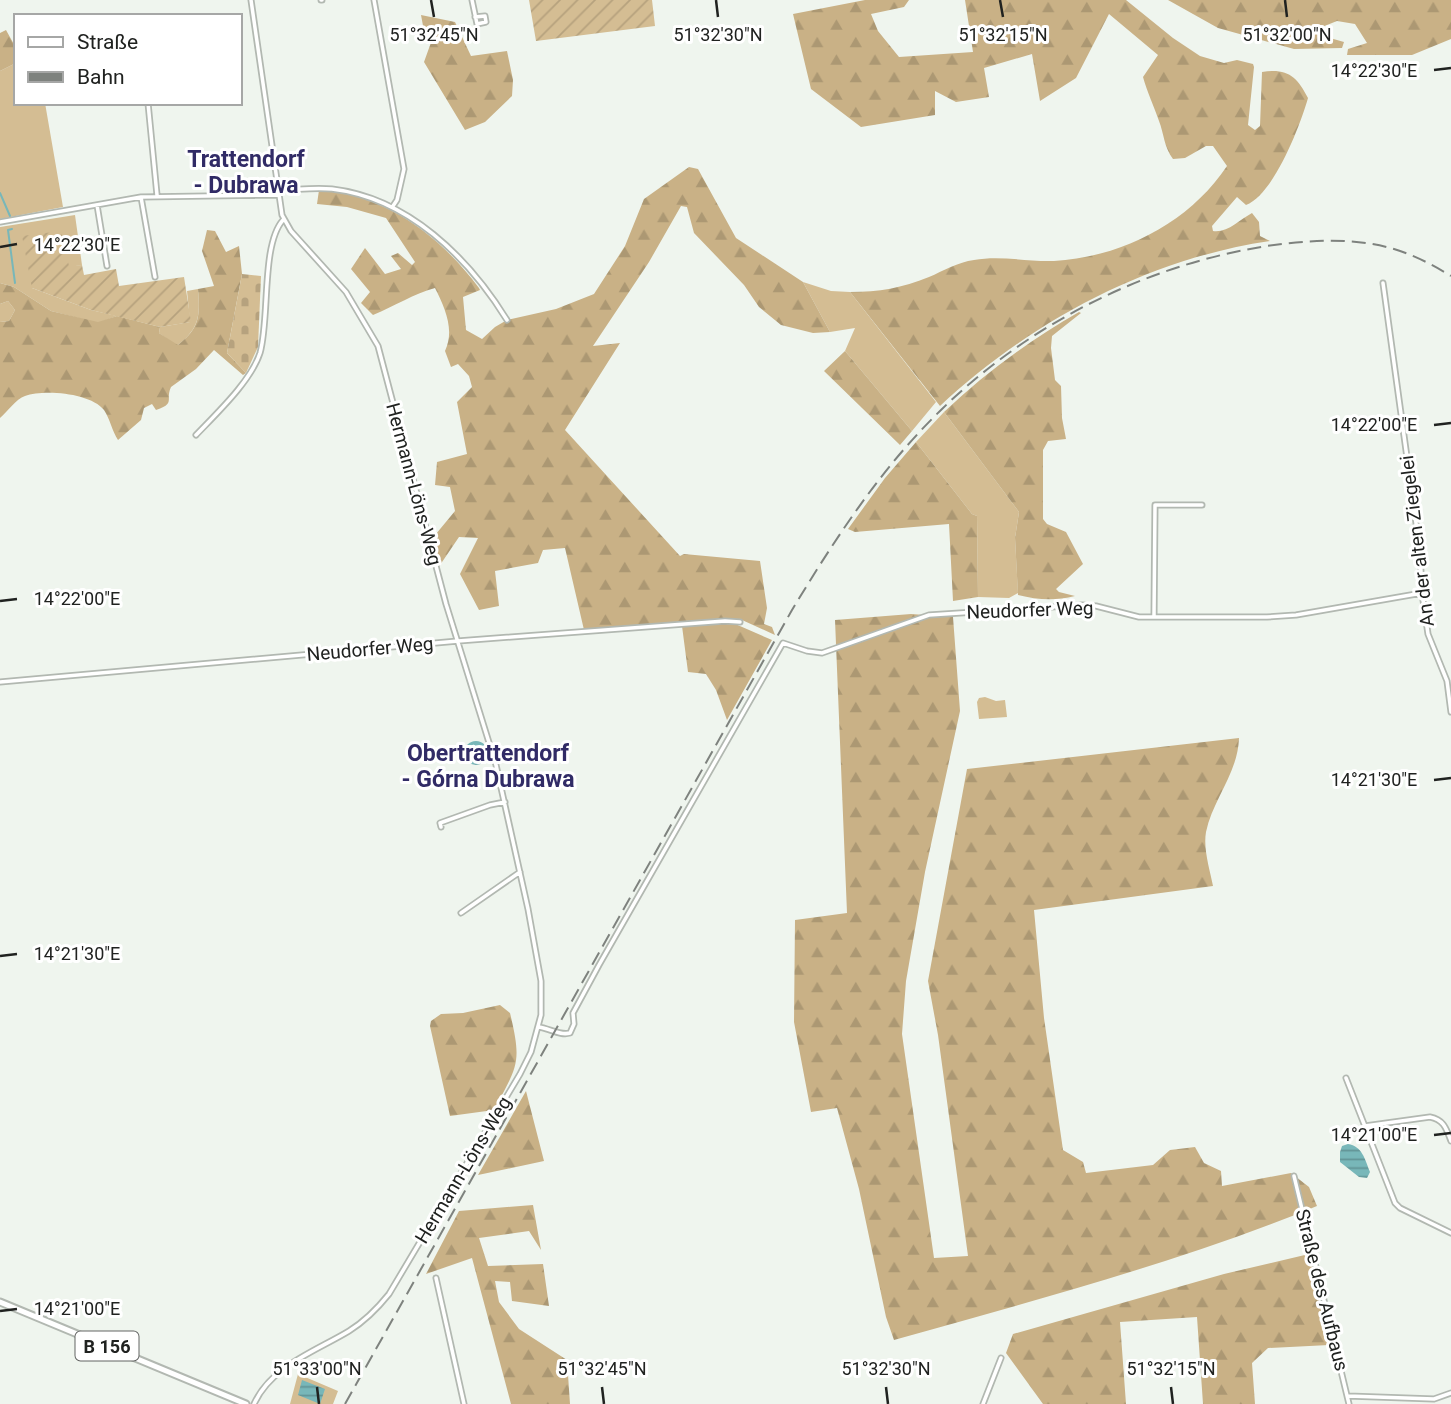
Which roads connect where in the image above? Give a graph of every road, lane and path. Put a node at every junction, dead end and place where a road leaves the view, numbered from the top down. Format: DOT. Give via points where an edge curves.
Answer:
graph roads {
  1 [pos="251,0"];
  2 [pos="374,0"];
  3 [pos="472,0"];
  4 [pos="475,17"];
  5 [pos="148,105"];
  6 [pos="278,192"];
  7 [pos="157,195"];
  8 [pos="141,197"];
  9 [pos="97,205"];
  10 [pos="393,206"];
  11 [pos="283,219"];
  12 [pos="0,222"];
  13 [pos="107,266"];
  14 [pos="155,277"];
  15 [pos="1383,283"];
  16 [pos="507,320"];
  17 [pos="197,435"];
  18 [pos="1202,505"];
  19 [pos="1422,593"];
  20 [pos="1154,617"];
  21 [pos="740,622"];
  22 [pos="457,641"];
  23 [pos="1449,680"];
  24 [pos="0,682"];
  25 [pos="1451,712"];
  26 [pos="505,802"];
  27 [pos="441,827"];
  28 [pos="520,872"];
  29 [pos="461,913"];
  30 [pos="538,1027"];
  31 [pos="1346,1078"];
  32 [pos="1365,1126"];
  33 [pos="1451,1141"];
  34 [pos="1294,1176"];
  35 [pos="1451,1233"];
  36 [pos="436,1278"];
  37 [pos="0,1302"];
  38 [pos="1001,1358"];
  39 [pos="1451,1392"];
  40 [pos="1348,1396"];
  41 [pos="246,1404"];
  42 [pos="254,1404"];
  43 [pos="464,1404"];
  44 [pos="983,1404"];
  45 [pos="1349,1404"];
  1 -- 6 [label="street"];
  2 -- 10 [label="street" via="404,169"];
  3 -- 4 [label="street"];
  5 -- 7 [label="street"];
  6 -- 7 [label="street" via="226,197"];
  6 -- 10 [label="street" via="333,190"];
  6 -- 11 [label="street"];
  7 -- 8 [label="street"];
  8 -- 9 [label="street"];
  8 -- 14 [label="street"];
  9 -- 12 [label="street"];
  9 -- 13 [label="street"];
  10 -- 16 [label="street" via="439,238 481,281"];
  11 -- 17 [label="street" via="277,227 268,274 260,352 235,392"];
  11 -- 22 [label="street, Hermann-Löns-Weg" via="346,292 377,345"];
  15 -- 19 [label="street, An der alten Ziegelei"];
  18 -- 20 [label="street" via="1155,505"];
  19 -- 20 [label="street, Neudorfer Weg" via="1296,615"];
  19 -- 23 [label="street, An der alten Ziegelei" via="1428,634"];
  20 -- 30 [label="street, Neudorfer Weg" via="1082,605 957,613 924,616 822,653 783,643 599,965 573,1013 570,1033"];
  21 -- 22 [label="street, Neudorfer Weg"];
  22 -- 24 [label="street, Neudorfer Weg"];
  22 -- 26 [label="street, Hermann-Löns-Weg"];
  23 -- 25 [label="street, An der alten Ziegelei"];
  26 -- 27 [label="street" via="440,823"];
  26 -- 28 [label="street, Hermann-Löns-Weg"];
  28 -- 29 [label="street"];
  28 -- 30 [label="street, Hermann-Löns-Weg" via="541,981"];
  30 -- 42 [label="street, Hermann-Löns-Weg" via="520,1074 389,1294 359,1324 281,1371"];
  31 -- 32 [label="street"];
  32 -- 33 [label="street" via="1430,1116 1440,1119"];
  32 -- 35 [label="street" via="1395,1203"];
  34 -- 40 [label="street, Straße des Aufbaus"];
  36 -- 43 [label="street"];
  37 -- 41 [label="main road, B 156"];
  38 -- 44 [label="street"];
  39 -- 40 [label="street" via="1434,1399"];
  40 -- 45 [label="street, Straße des Aufbaus"];
}
